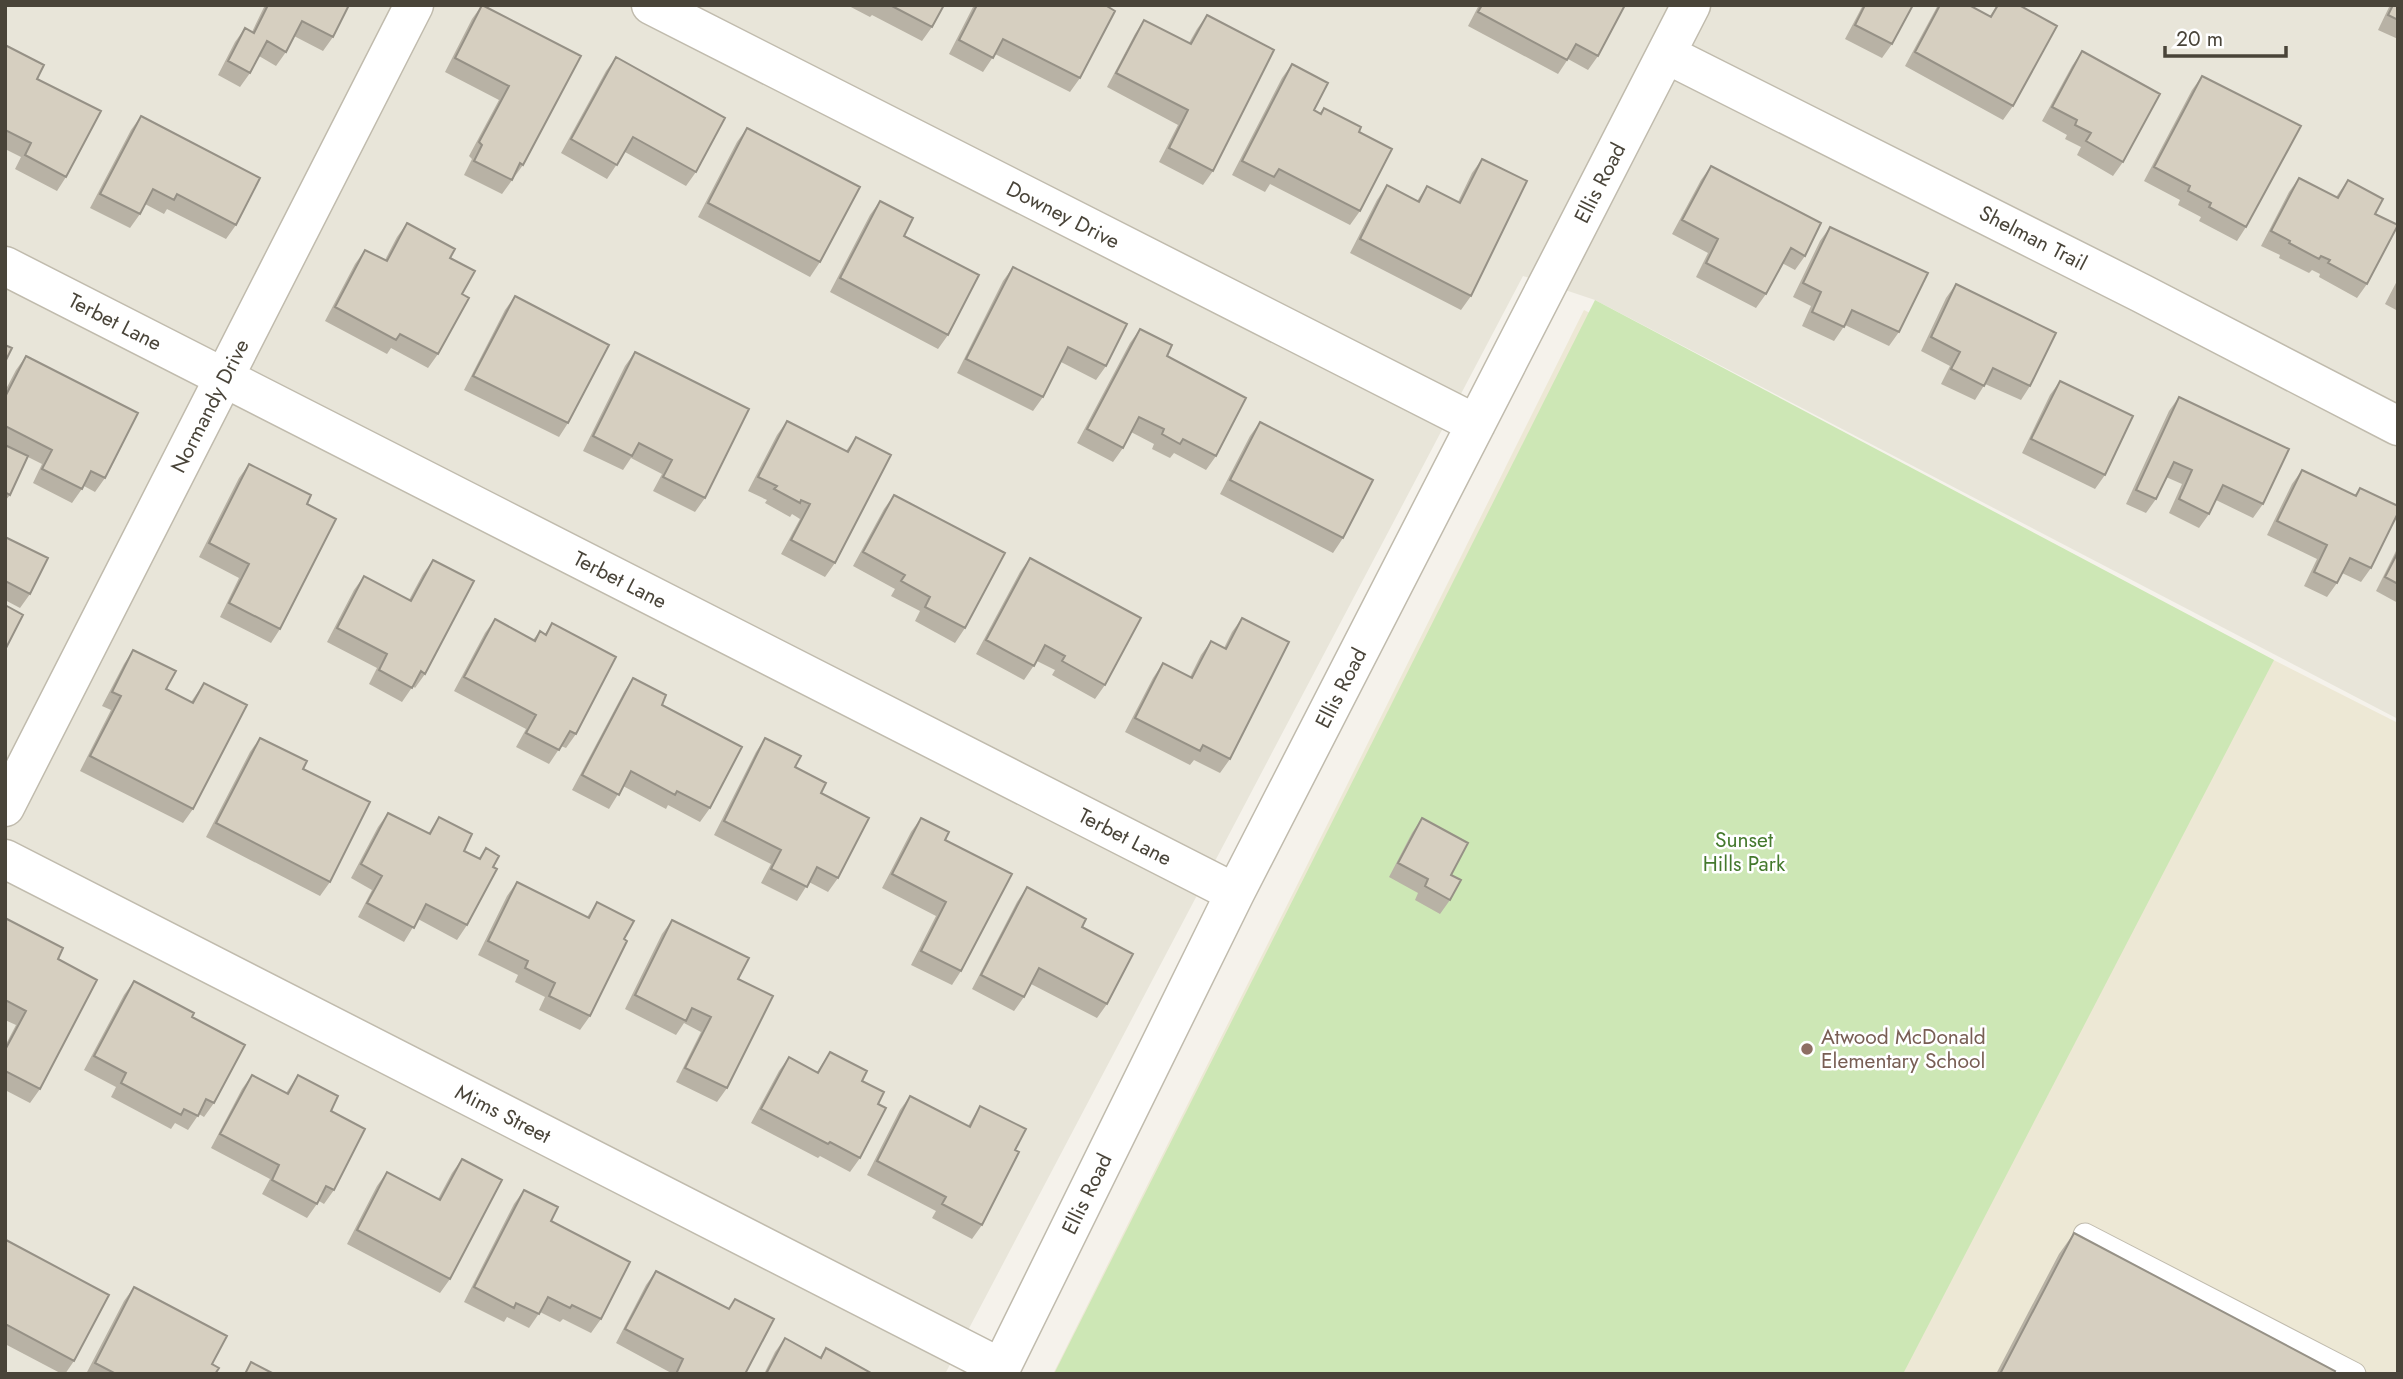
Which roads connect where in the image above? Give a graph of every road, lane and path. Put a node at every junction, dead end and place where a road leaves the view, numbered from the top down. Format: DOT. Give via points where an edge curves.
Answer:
graph roads {
  1 [pos="414,5"];
  2 [pos="651,5"];
  3 [pos="1691,5"];
  4 [pos="1666,54"];
  5 [pos="5,266"];
  6 [pos="224,377"];
  7 [pos="1476,424"];
  8 [pos="2398,426"];
  9 [pos="5,807"];
  10 [pos="5,859"];
  11 [pos="1235,893"];
  12 [pos="2085,1235"];
  13 [pos="999,1371"];
  14 [pos="2354,1374"];
  1 -- 6 [label="street, Normandy Drive"];
  2 -- 7 [label="street, Downey Drive"];
  3 -- 4 [label="street, Ellis Road"];
  4 -- 7 [label="street, Ellis Road"];
  4 -- 8 [label="street, Shelman Trail"];
  5 -- 6 [label="street, Terbet Lane"];
  6 -- 9 [label="street, Normandy Drive"];
  6 -- 11 [label="street, Terbet Lane"];
  7 -- 11 [label="street, Ellis Road"];
  10 -- 13 [label="street, Mims Street"];
  11 -- 13 [label="street, Ellis Road"];
  12 -- 14 [label="lane"];
}
